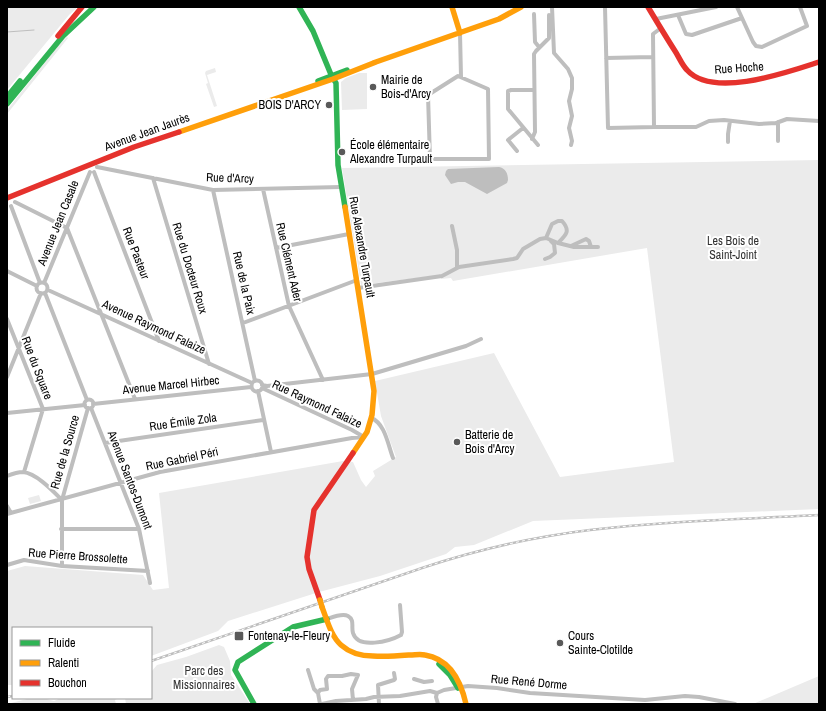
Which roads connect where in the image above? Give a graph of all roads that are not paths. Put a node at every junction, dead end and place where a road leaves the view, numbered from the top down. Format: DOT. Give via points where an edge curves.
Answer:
graph roads {
  1 [pos="82,7"];
  2 [pos="94,7"];
  3 [pos="299,7"];
  4 [pos="303,7"];
  5 [pos="452,7"];
  6 [pos="521,7"];
  7 [pos="550,7"];
  8 [pos="605,7"];
  9 [pos="648,7"];
  10 [pos="716,7"];
  11 [pos="737,7"];
  12 [pos="800,7"];
  13 [pos="534,14"];
  14 [pos="678,15"];
  15 [pos="742,18"];
  16 [pos="656,19"];
  17 [pos="661,28"];
  18 [pos="460,33"];
  19 [pos="539,47"];
  20 [pos="324,56"];
  21 [pos="652,57"];
  22 [pos="606,58"];
  23 [pos="819,62"];
  24 [pos="332,77"];
  25 [pos="461,77"];
  26 [pos="534,90"];
  27 [pos="7,97"];
  28 [pos="7,104"];
  29 [pos="730,121"];
  30 [pos="819,121"];
  31 [pos="778,122"];
  32 [pos="654,127"];
  33 [pos="523,128"];
  34 [pos="532,139"];
  35 [pos="778,140"];
  36 [pos="728,142"];
  37 [pos="538,145"];
  38 [pos="571,145"];
  39 [pos="517,151"];
  40 [pos="96,164"];
  41 [pos="85,166"];
  42 [pos="92,172"];
  43 [pos="153,178"];
  44 [pos="341,187"];
  45 [pos="263,189"];
  46 [pos="213,190"];
  47 [pos="13,195"];
  48 [pos="7,198"];
  49 [pos="15,202"];
  50 [pos="9,206"];
  51 [pos="452,226"];
  52 [pos="67,228"];
  53 [pos="348,234"];
  54 [pos="549,239"];
  55 [pos="558,243"];
  56 [pos="570,246"];
  57 [pos="591,247"];
  58 [pos="598,247"];
  59 [pos="276,248"];
  60 [pos="545,259"];
  61 [pos="457,268"];
  62 [pos="7,271"];
  63 [pos="357,280"];
  64 [pos="41,284"];
  65 [pos="358,288"];
  66 [pos="44,292"];
  67 [pos="289,306"];
  68 [pos="102,315"];
  69 [pos="7,319"];
  70 [pos="243,323"];
  71 [pos="481,339"];
  72 [pos="159,341"];
  73 [pos="19,348"];
  74 [pos="209,364"];
  75 [pos="372,374"];
  76 [pos="7,377"];
  77 [pos="323,380"];
  78 [pos="253,384"];
  79 [pos="261,388"];
  80 [pos="135,399"];
  81 [pos="87,400"];
  82 [pos="89,406"];
  83 [pos="43,409"];
  84 [pos="7,413"];
  85 [pos="371,418"];
  86 [pos="263,420"];
  87 [pos="364,437"];
  88 [pos="105,443"];
  89 [pos="271,452"];
  90 [pos="393,458"];
  91 [pos="24,472"];
  92 [pos="7,476"];
  93 [pos="121,483"];
  94 [pos="62,500"];
  95 [pos="7,506"];
  96 [pos="9,514"];
  97 [pos="139,529"];
  98 [pos="61,530"];
  99 [pos="7,565"];
  100 [pos="62,566"];
  101 [pos="148,571"];
  102 [pos="150,583"];
  103 [pos="400,605"];
  104 [pos="327,619"];
  105 [pos="308,670"];
  106 [pos="394,672"];
  107 [pos="414,679"];
  108 [pos="432,681"];
  109 [pos="426,682"];
  110 [pos="460,688"];
  111 [pos="427,692"];
  112 [pos="318,693"];
  113 [pos="437,693"];
  114 [pos="378,697"];
  115 [pos="353,700"];
  116 [pos="645,702"];
  117 [pos="340,703"];
  118 [pos="254,704"];
  119 [pos="321,704"];
  120 [pos="379,704"];
  121 [pos="438,704"];
  122 [pos="463,704"];
  123 [pos="466,704"];
  124 [pos="735,704"];
  1 -- 27 [label="main road"];
  2 -- 28 [label="main road" via="63,36"];
  3 -- 20 [label="main road"];
  4 -- 20 [label="main road" via="316,30"];
  5 -- 18 [label="main road"];
  6 -- 18 [label="main road, Avenue Jean Jaurès" via="499,19"];
  7 -- 19 [label="street" via="549,38"];
  7 -- 38 [label="street" via="554,53 570,73 573,84 568,101 572,116"];
  8 -- 22 [label="street"];
  9 -- 16 [label="main road, Rue Hoche"];
  10 -- 14 [label="street"];
  11 -- 15 [label="street"];
  12 -- 15 [label="street" via="807,26 762,47 756,46 753,42"];
  13 -- 19 [label="street" via="535,42"];
  14 -- 15 [label="street" via="686,34 689,35"];
  14 -- 16 [label="street"];
  16 -- 17 [label="main road, Rue Hoche"];
  17 -- 21 [label="street" via="652,34"];
  17 -- 23 [label="main road, Rue Hoche" via="687,70 701,80 722,82 760,79"];
  18 -- 24 [label="main road, Avenue Jean Jaurès"];
  18 -- 25 [label="street"];
  19 -- 26 [label="street" via="534,54"];
  20 -- 24 [label="main road, Rue Alexandre Turpault"];
  21 -- 22 [label="street"];
  21 -- 32 [label="street"];
  22 -- 32 [label="street" via="608,128"];
  24 -- 40 [label="main road, Avenue Jean Jaurès" via="154,140"];
  24 -- 44 [label="main road, Rue Alexandre Turpault" via="336,83 337,95 338,166"];
  25 -- 25 [label="street" via="458,76 428,95 430,158 488,158 488,89"];
  26 -- 33 [label="street" via="511,90 508,94 509,111"];
  26 -- 34 [label="street" via="535,132"];
  29 -- 31 [label="street" via="759,124"];
  29 -- 32 [label="street" via="709,121 696,127"];
  29 -- 36 [label="street"];
  30 -- 31 [label="street" via="787,118"];
  31 -- 35 [label="street"];
  33 -- 34 [label="street"];
  33 -- 39 [label="street" via="508,140"];
  34 -- 37 [label="street"];
  40 -- 41 [label="main road, Avenue Jean Jaurès"];
  40 -- 42 [label="street"];
  40 -- 43 [label="street, Rue d'Arcy"];
  41 -- 42 [label="street, Rue Pasteur"];
  41 -- 47 [label="main road, Avenue Jean Jaurès"];
  42 -- 52 [label="street, Avenue Jean Casale"];
  42 -- 72 [label="street, Rue Pasteur"];
  43 -- 46 [label="street, Rue d'Arcy"];
  43 -- 74 [label="street, Rue du Docteur Roux"];
  44 -- 45 [label="street, Rue d'Arcy"];
  44 -- 53 [label="main road, Rue Alexandre Turpault"];
  45 -- 46 [label="street, Rue d'Arcy"];
  45 -- 59 [label="street, Rue Clément Ader"];
  46 -- 70 [label="street, Rue de la Paix"];
  47 -- 48 [label="main road, Avenue Jean Jaurès"];
  47 -- 49 [label="street"];
  49 -- 50 [label="street"];
  49 -- 52 [label="street"];
  50 -- 64 [label="street"];
  51 -- 61 [label="street" via="457,250"];
  52 -- 64 [label="street, Avenue Jean Casale"];
  52 -- 68 [label="street"];
  53 -- 59 [label="street"];
  53 -- 63 [label="main road, Rue Alexandre Turpault"];
  54 -- 55 [label="street"];
  54 -- 55 [label="street" via="552,224 562,221 567,231"];
  54 -- 60 [label="street" via="554,244 555,254"];
  54 -- 61 [label="street" via="540,239 523,249 517,258"];
  55 -- 56 [label="street"];
  56 -- 57 [label="street"];
  56 -- 57 [label="street" via="586,238 590,241"];
  57 -- 58 [label="street"];
  59 -- 67 [label="street, Rue Clément Ader"];
  61 -- 65 [label="street" via="442,276"];
  62 -- 64 [label="street"];
  63 -- 65 [label="main road, Rue Alexandre Turpault"];
  63 -- 67 [label="street"];
  64 -- 66 [label="street" via="38,291"];
  64 -- 66 [label="street" via="48,286"];
  65 -- 75 [label="main road, Rue Alexandre Turpault"];
  66 -- 68 [label="street, Avenue Raymond Falaize"];
  66 -- 73 [label="street"];
  66 -- 81 [label="street"];
  67 -- 70 [label="street"];
  67 -- 77 [label="street, Rue Clément Ader"];
  68 -- 72 [label="street, Avenue Raymond Falaize"];
  68 -- 80 [label="street"];
  69 -- 73 [label="street, Rue du Square"];
  70 -- 78 [label="street, Rue de la Paix"];
  71 -- 75 [label="street" via="466,346"];
  72 -- 74 [label="street, Avenue Raymond Falaize"];
  73 -- 76 [label="street"];
  73 -- 83 [label="street, Rue du Square"];
  74 -- 78 [label="street, Avenue Raymond Falaize"];
  75 -- 77 [label="street"];
  75 -- 85 [label="main road, Rue Alexandre Turpault" via="374,401"];
  77 -- 79 [label="street"];
  78 -- 79 [label="street" via="259,381"];
  78 -- 79 [label="street" via="254,391"];
  78 -- 80 [label="street, Avenue Marcel Hirbec"];
  79 -- 86 [label="street"];
  79 -- 87 [label="street, Rue Raymond Falaize"];
  80 -- 82 [label="street, Avenue Marcel Hirbec"];
  81 -- 82 [label="street, Rue de la Source"];
  81 -- 82 [label="street" via="91,400"];
  82 -- 83 [label="street, Avenue Marcel Hirbec"];
  82 -- 88 [label="street, Avenue Santos-Dumont"];
  82 -- 94 [label="street, Rue de la Source"];
  83 -- 84 [label="street, Avenue Marcel Hirbec"];
  83 -- 91 [label="street, Rue du Square"];
  85 -- 87 [label="main road, Rue Alexandre Turpault"];
  85 -- 90 [label="street" via="381,425"];
  86 -- 88 [label="street, Rue Émile Zola"];
  86 -- 89 [label="street"];
  87 -- 89 [label="street, Rue Gabriel Péri"];
  87 -- 104 [label="main road, Rue Alexandre Turpault, bridge" via="314,510 307,557"];
  88 -- 93 [label="street, Avenue Santos-Dumont"];
  89 -- 93 [label="street, Rue Gabriel Péri" via="160,472"];
  91 -- 92 [label="street"];
  91 -- 94 [label="street" via="38,478"];
  93 -- 94 [label="street, Rue Gabriel Péri"];
  93 -- 97 [label="street, Avenue Santos-Dumont"];
  94 -- 96 [label="street, Rue Gabriel Péri"];
  94 -- 98 [label="street, Rue de la Source"];
  95 -- 96 [label="street"];
  97 -- 98 [label="street"];
  97 -- 101 [label="street, Avenue Santos-Dumont"];
  98 -- 100 [label="street, Rue de la Source"];
  99 -- 100 [label="street, Rue Pierre Brossolette" via="24,560"];
  100 -- 101 [label="street, Rue Pierre Brossolette"];
  101 -- 102 [label="street, Avenue Santos-Dumont"];
  103 -- 104 [label="street" via="401,635 380,642 364,643 356,639 350,617 345,615"];
  104 -- 110 [label="main road, Rue Alexandre Turpault" via="332,633 347,649 355,653 378,656 425,655 435,658 454,673"];
  104 -- 118 [label="main road" via="293,627 238,662 235,670"];
  105 -- 112 [label="street" via="314,689"];
  106 -- 114 [label="street" via="394,680 378,685"];
  107 -- 109 [label="street"];
  108 -- 109 [label="street"];
  109 -- 111 [label="street"];
  110 -- 113 [label="street, Rue René Dorme"];
  110 -- 116 [label="street, Rue René Dorme" via="497,688"];
  110 -- 122 [label="main road"];
  110 -- 123 [label="main road"];
  111 -- 113 [label="street, Rue René Dorme"];
  111 -- 114 [label="street, Rue René Dorme"];
  112 -- 115 [label="street" via="326,688 328,676 356,674 358,675 352,688"];
  112 -- 119 [label="street"];
  113 -- 121 [label="street"];
  114 -- 115 [label="street, Rue René Dorme"];
  114 -- 120 [label="street"];
  115 -- 117 [label="street, Rue René Dorme"];
  116 -- 124 [label="street, Rue René Dorme" via="685,696"];
  117 -- 119 [label="street, Rue René Dorme"];
}
